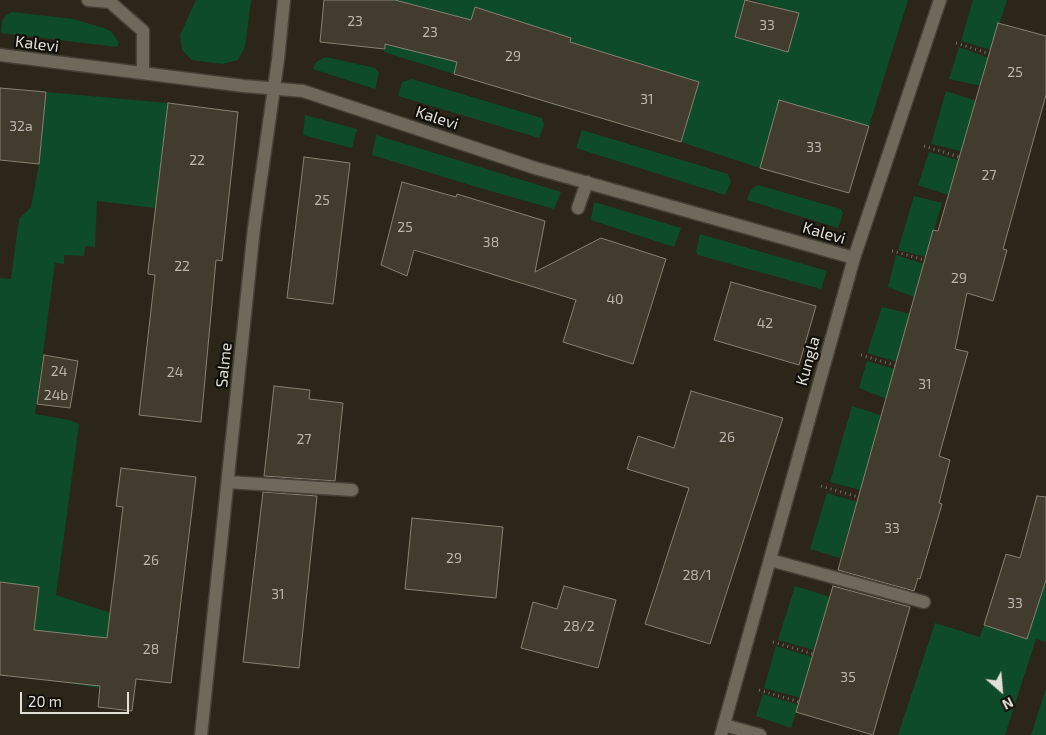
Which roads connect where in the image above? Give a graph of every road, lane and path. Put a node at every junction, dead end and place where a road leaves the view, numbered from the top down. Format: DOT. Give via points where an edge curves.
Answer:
graph roads {
  1 [pos="88,0"];
  2 [pos="284,0"];
  3 [pos="940,0"];
  4 [pos="110,1"];
  5 [pos="956,43"];
  6 [pos="990,54"];
  7 [pos="0,55"];
  8 [pos="143,73"];
  9 [pos="274,88"];
  10 [pos="924,146"];
  11 [pos="959,156"];
  12 [pos="587,182"];
  13 [pos="578,208"];
  14 [pos="892,251"];
  15 [pos="854,258"];
  16 [pos="924,260"];
  17 [pos="861,355"];
  18 [pos="897,366"];
  19 [pos="228,482"];
  20 [pos="821,486"];
  21 [pos="352,490"];
  22 [pos="858,497"];
  23 [pos="770,560"];
  24 [pos="924,602"];
  25 [pos="773,642"];
  26 [pos="813,654"];
  27 [pos="759,690"];
  28 [pos="799,702"];
  29 [pos="722,730"];
  30 [pos="201,735"];
  31 [pos="760,735"];
  1 -- 4 [label="street"];
  2 -- 9 [label="street, Salme"];
  3 -- 15 [label="street, Kungla"];
  4 -- 8 [label="street" via="143,31"];
  5 -- 6 [label="path"];
  7 -- 8 [label="street, Kalevi"];
  8 -- 9 [label="street, Kalevi"];
  9 -- 12 [label="street, Kalevi" via="303,91"];
  9 -- 19 [label="street, Salme" via="254,228"];
  10 -- 11 [label="path"];
  12 -- 13 [label="street"];
  12 -- 15 [label="street, Kalevi"];
  14 -- 16 [label="path"];
  15 -- 23 [label="street, Kungla"];
  17 -- 18 [label="path"];
  19 -- 21 [label="street"];
  19 -- 30 [label="street, Salme"];
  20 -- 22 [label="path"];
  23 -- 24 [label="street"];
  23 -- 29 [label="street, Kungla"];
  25 -- 26 [label="path"];
  27 -- 28 [label="path"];
  29 -- 31 [label="street"];
}
